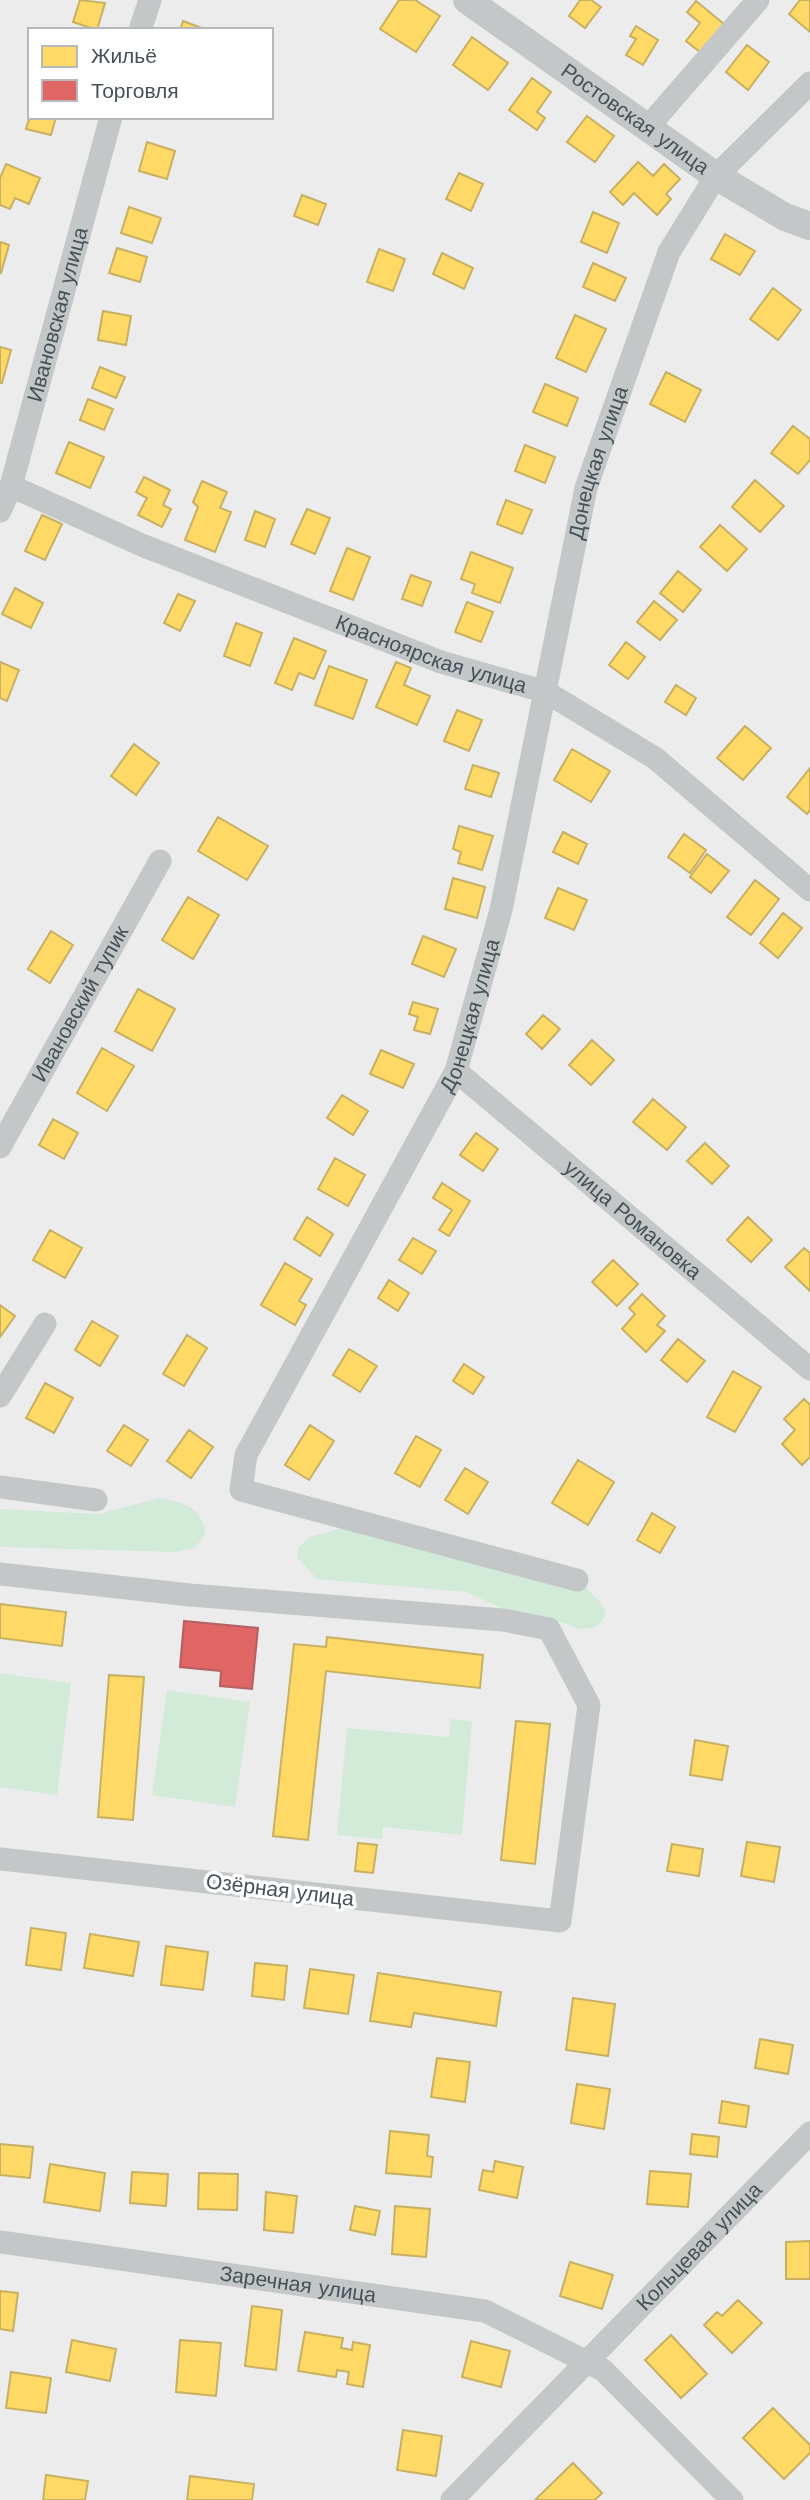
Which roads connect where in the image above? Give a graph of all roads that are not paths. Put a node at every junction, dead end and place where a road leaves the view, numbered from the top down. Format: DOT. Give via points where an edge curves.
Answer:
graph roads {
  1 [pos="150,0"];
  2 [pos="467,0"];
  3 [pos="758,0"];
  4 [pos="141,28"];
  5 [pos="810,83"];
  6 [pos="110,119"];
  7 [pos="648,127"];
  8 [pos="716,176"];
  9 [pos="810,226"];
  10 [pos="11,486"];
  11 [pos="0,511"];
  12 [pos="546,692"];
  13 [pos="160,861"];
  14 [pos="810,890"];
  15 [pos="456,1071"];
  16 [pos="0,1147"];
  17 [pos="45,1324"];
  18 [pos="810,1369"];
  19 [pos="0,1396"];
  20 [pos="0,1487"];
  21 [pos="96,1500"];
  22 [pos="0,1573"];
  23 [pos="577,1580"];
  24 [pos="0,1859"];
  25 [pos="810,2133"];
  26 [pos="0,2242"];
  27 [pos="587,2359"];
  28 [pos="452,2500"];
  29 [pos="732,2500"];
  1 -- 4 [label="street"];
  2 -- 7 [label="street, Ростовская улица"];
  3 -- 7 [label="street"];
  5 -- 8 [label="street, Донецкая улица"];
  6 -- 10 [label="street, Ивановская улица"];
  7 -- 8 [label="street, Ростовская улица"];
  8 -- 9 [label="street, Ростовская улица" via="785,217"];
  8 -- 12 [label="street, Донецкая улица" via="669,252 586,488"];
  10 -- 11 [label="street, Ивановская улица"];
  10 -- 12 [label="street, Красноярская улица" via="144,547 441,662"];
  12 -- 14 [label="street, Красноярская улица" via="655,758"];
  12 -- 15 [label="street, Донецкая улица" via="501,910"];
  13 -- 16 [label="street, Ивановский тупик"];
  15 -- 18 [label="street, улица Романовка"];
  15 -- 23 [label="street, Донецкая улица" via="246,1455 241,1490"];
  17 -- 19 [label="street"];
  20 -- 21 [label="street"];
  22 -- 24 [label="street, Озёрная улица" via="190,1595 503,1620 549,1629 589,1704 560,1922"];
  25 -- 27 [label="street, Кольцевая улица"];
  26 -- 27 [label="street, Заречная улица" via="485,2311"];
  27 -- 28 [label="street, Кольцевая улица"];
  27 -- 29 [label="street"];
}
